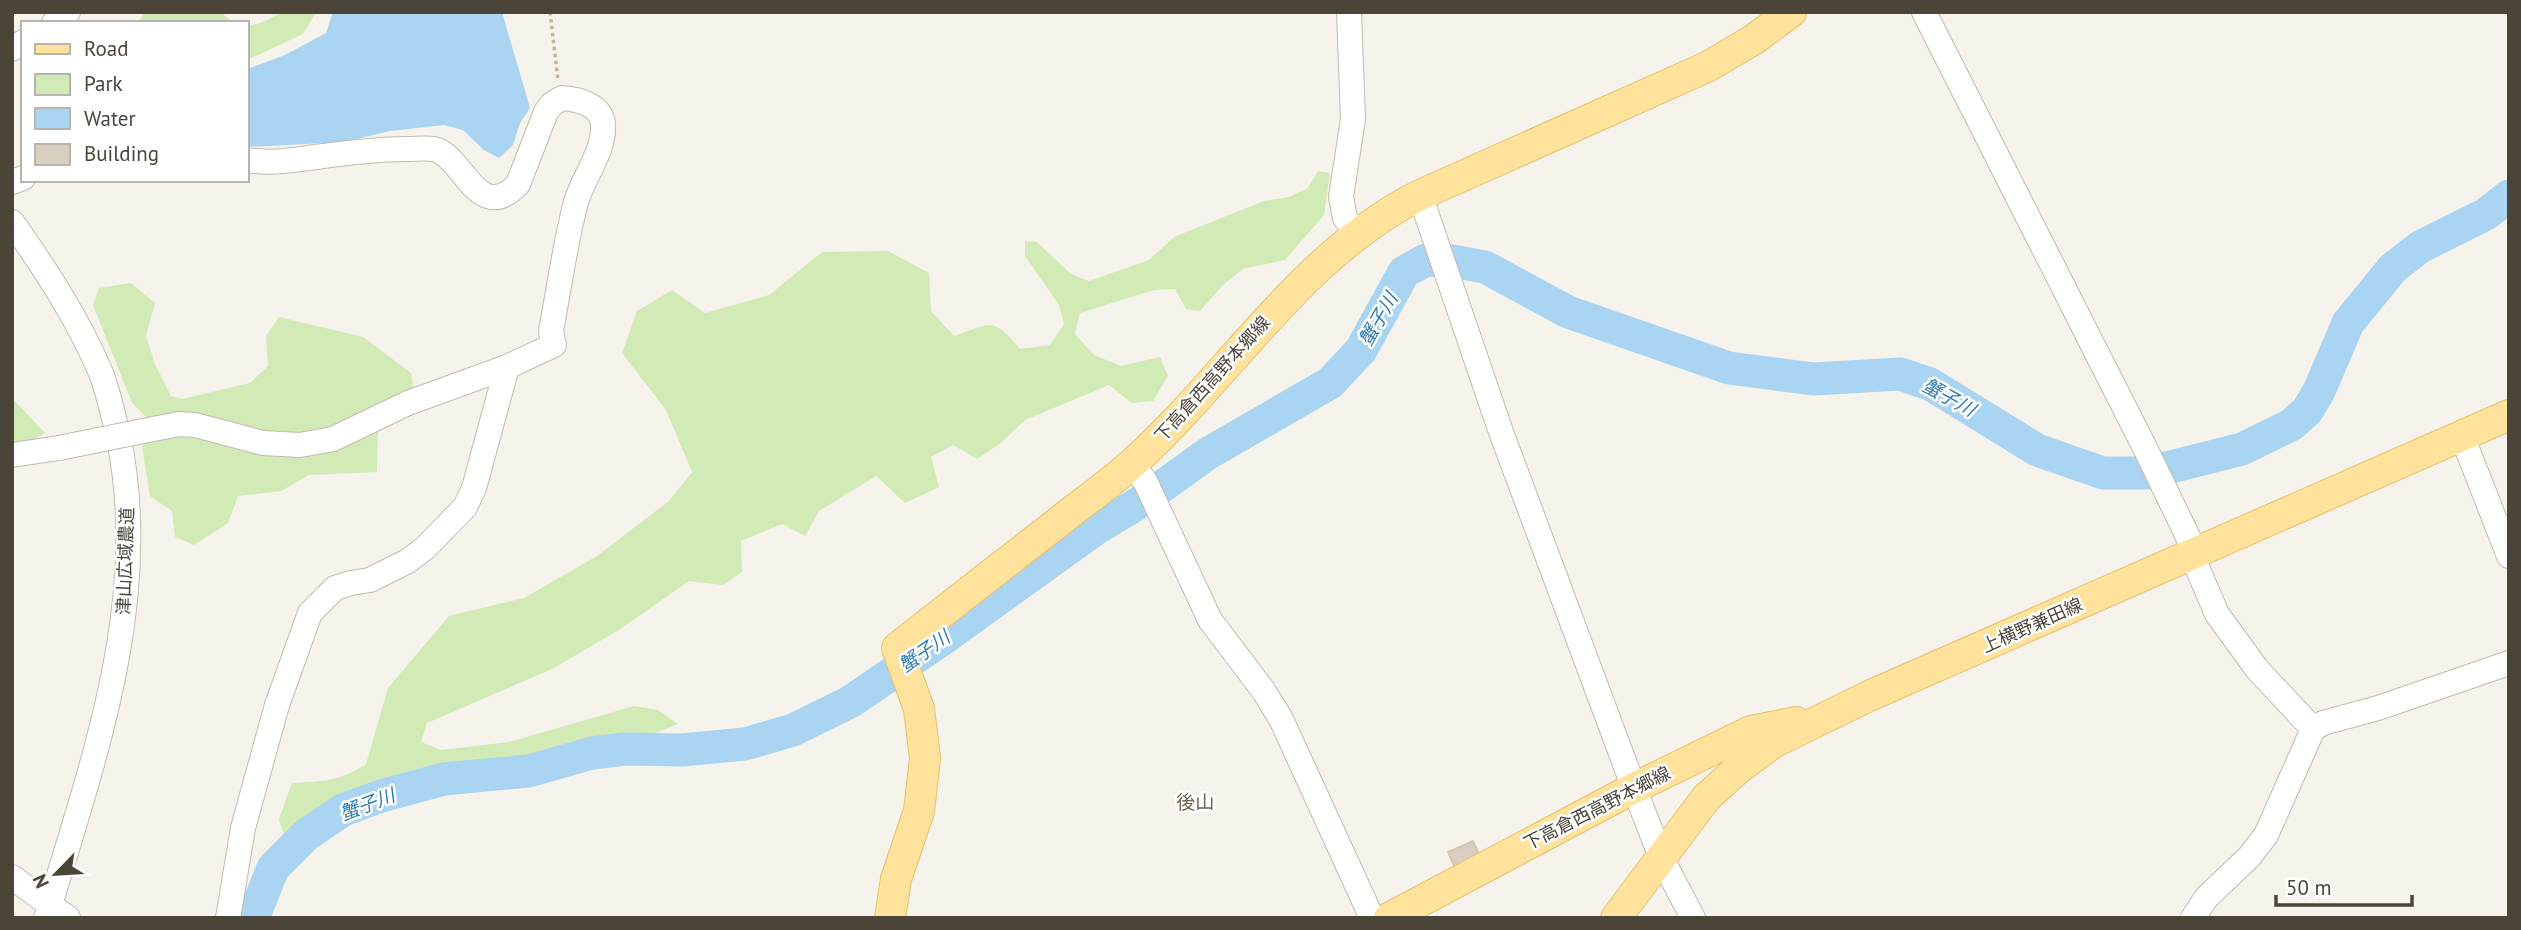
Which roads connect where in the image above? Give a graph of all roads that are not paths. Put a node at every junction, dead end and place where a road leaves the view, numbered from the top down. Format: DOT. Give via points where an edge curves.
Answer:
graph roads {
  1 [pos="1349,12"];
  2 [pos="1791,12"];
  3 [pos="1924,12"];
  4 [pos="248,160"];
  5 [pos="1420,195"];
  6 [pos="12,222"];
  7 [pos="1357,234"];
  8 [pos="507,367"];
  9 [pos="2509,415"];
  10 [pos="2462,436"];
  11 [pos="12,455"];
  12 [pos="1145,483"];
  13 [pos="2194,555"];
  14 [pos="2509,556"];
  15 [pos="2509,663"];
  16 [pos="1813,722"];
  17 [pos="2314,729"];
  18 [pos="1634,788"];
  19 [pos="1661,857"];
  20 [pos="12,877"];
  21 [pos="55,913"];
  22 [pos="228,918"];
  23 [pos="890,918"];
  24 [pos="1372,918"];
  25 [pos="1389,918"];
  26 [pos="1616,918"];
  27 [pos="1693,918"];
  28 [pos="2193,918"];
  1 -- 7 [label="street" via="1353,119 1341,197 1345,218"];
  2 -- 5 [label="main road, 下高倉西高野本郷線" via="1707,67"];
  3 -- 13 [label="street" via="2164,486"];
  4 -- 8 [label="street" via="282,163 393,149 434,149 446,154 471,186 497,197 517,184 552,104 562,98 590,105 599,113 602,137 576,204 551,331 554,345"];
  5 -- 7 [label="main road, 下高倉西高野本郷線"];
  5 -- 18 [label="street" via="1501,432"];
  6 -- 21 [label="street, 津山広域農道" via="52,280 101,374 126,475 128,544 121,642"];
  7 -- 12 [label="main road, 下高倉西高野本郷線" via="1271,314 1176,421"];
  8 -- 11 [label="street, bridge" via="408,403 333,439 263,443 178,424"];
  8 -- 22 [label="street" via="465,507 408,561 370,580 335,588 310,613 277,705 243,828"];
  9 -- 10 [label="main road, 上横野兼田線"];
  10 -- 13 [label="main road, 上横野兼田線"];
  10 -- 14 [label="street"];
  12 -- 23 [label="main road, 下高倉西高野本郷線" via="897,648 919,709 925,758 919,811 896,879"];
  12 -- 24 [label="street" via="1210,620 1281,719"];
  13 -- 16 [label="main road, 上横野兼田線"];
  13 -- 17 [label="street" via="2229,632"];
  15 -- 17 [label="street"];
  16 -- 18 [label="main road, 下高倉西高野本郷線" via="1787,722 1752,731"];
  16 -- 19 [label="main road, 上横野兼田線" via="1739,768 1706,798"];
  17 -- 28 [label="street" via="2266,835"];
  18 -- 19 [label="street"];
  18 -- 25 [label="main road, 下高倉西高野本郷線"];
  19 -- 26 [label="main road, 上横野兼田線"];
  19 -- 27 [label="street"];
  20 -- 21 [label="street"];
}
